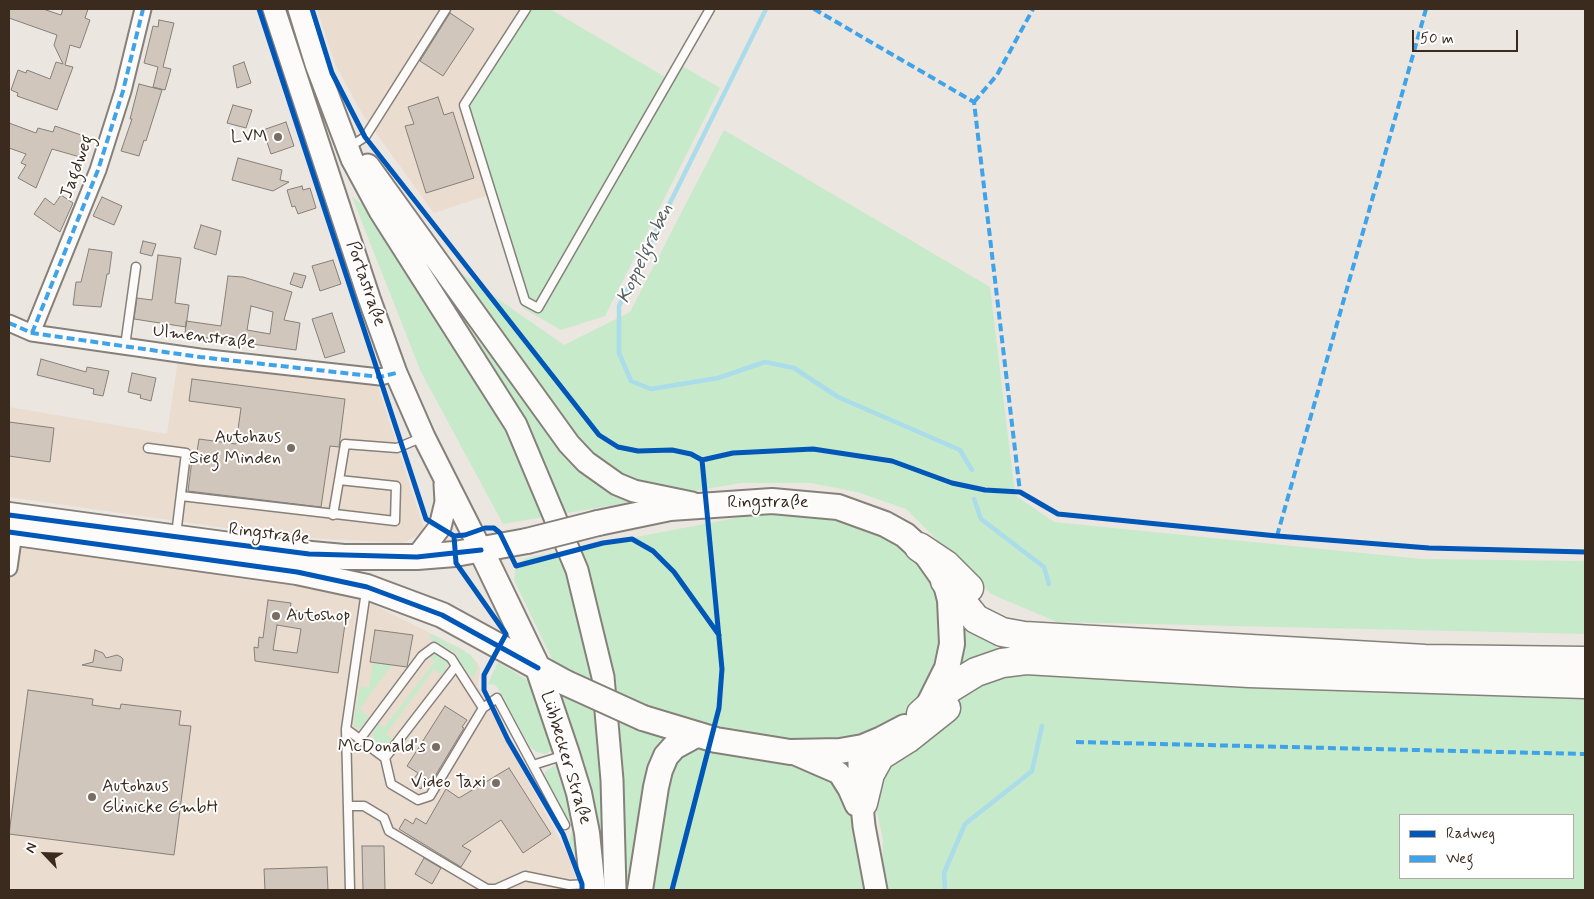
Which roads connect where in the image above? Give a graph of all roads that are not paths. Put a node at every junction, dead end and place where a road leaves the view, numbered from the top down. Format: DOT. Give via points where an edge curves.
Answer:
graph roads {
  1 [pos="143,9"];
  2 [pos="274,9"];
  3 [pos="299,9"];
  4 [pos="446,9"];
  5 [pos="526,9"];
  6 [pos="710,9"];
  7 [pos="338,121"];
  8 [pos="354,144"];
  9 [pos="136,267"];
  10 [pos="9,323"];
  11 [pos="32,333"];
  12 [pos="125,346"];
  13 [pos="396,373"];
  14 [pos="424,437"];
  15 [pos="148,448"];
  16 [pos="444,478"];
  17 [pos="339,480"];
  18 [pos="181,496"];
  19 [pos="708,504"];
  20 [pos="333,515"];
  21 [pos="11,527"];
  22 [pos="175,537"];
  23 [pos="919,547"];
  24 [pos="481,550"];
  25 [pos="417,557"];
  26 [pos="9,568"];
  27 [pos="945,581"];
  28 [pos="367,587"];
  29 [pos="1057,637"];
  30 [pos="1585,661"];
  31 [pos="1002,663"];
  32 [pos="456,666"];
  33 [pos="538,668"];
  34 [pos="1585,684"];
  35 [pos="483,708"];
  36 [pos="921,714"];
  37 [pos="346,729"];
  38 [pos="705,737"];
  39 [pos="360,739"];
  40 [pos="863,746"];
  41 [pos="790,752"];
  42 [pos="567,754"];
  43 [pos="385,758"];
  44 [pos="533,765"];
  45 [pos="348,806"];
  46 [pos="864,815"];
  47 [pos="565,825"];
  48 [pos="600,888"];
  49 [pos="350,890"];
  50 [pos="640,890"];
  51 [pos="876,890"];
  1 -- 11 [label="street, Jagdweg" via="123,91 98,170"];
  2 -- 13 [label="main road, Portastraße" via="368,298"];
  3 -- 7 [label="main road"];
  4 -- 8 [label="lane" via="365,137"];
  5 -- 6 [label="lane" via="464,105 525,301 538,308"];
  7 -- 8 [label="main road"];
  7 -- 48 [label="main road" via="352,159 380,211 516,426 577,570 603,678 612,780"];
  8 -- 19 [label="main road" via="569,444 586,462 617,484 634,491"];
  9 -- 12 [label="lane"];
  10 -- 11 [label="street, Ulmenstraße"];
  11 -- 12 [label="street, Ulmenstraße"];
  12 -- 13 [label="street, Ulmenstraße" via="380,377"];
  13 -- 14 [label="main road, Portastraße"];
  14 -- 16 [label="main road, Portastraße"];
  14 -- 17 [label="lane" via="397,448 345,444"];
  15 -- 18 [label="lane" via="186,453"];
  16 -- 24 [label="main road, Portastraße"];
  16 -- 25 [label="main road" via="446,502 440,528"];
  17 -- 20 [label="lane"];
  17 -- 20 [label="lane" via="396,486 395,521"];
  18 -- 20 [label="lane"];
  18 -- 22 [label="lane"];
  19 -- 23 [label="main road, Ringstraße" via="794,501 838,507 885,524"];
  19 -- 24 [label="main road, Ringstraße, bridge" via="598,523"];
  21 -- 22 [label="main road, Ringstraße"];
  21 -- 26 [label="street"];
  21 -- 28 [label="main road, Ringstraße" via="297,572"];
  22 -- 25 [label="main road, Ringstraße" via="308,554"];
  23 -- 27 [label="main road, Ringstraße"];
  23 -- 29 [label="highway" via="946,565 995,610"];
  24 -- 25 [label="main road, Ringstraße"];
  24 -- 33 [label="main road, Lübbecker Straße"];
  27 -- 29 [label="highway" via="966,608 988,627 1024,636"];
  27 -- 36 [label="main road, Ringstraße" via="953,625 952,644 947,668"];
  28 -- 33 [label="main road, Ringstraße" via="442,615"];
  28 -- 37 [label="lane"];
  29 -- 30 [label="highway" via="1424,659"];
  31 -- 34 [label="highway" via="1039,660 1248,673"];
  31 -- 36 [label="highway" via="962,679"];
  31 -- 46 [label="highway" via="917,732 880,756 870,774"];
  32 -- 35 [label="lane"];
  32 -- 39 [label="lane" via="439,648 426,652"];
  32 -- 43 [label="lane"];
  33 -- 38 [label="main road, Ringstraße, bridge" via="644,718"];
  33 -- 42 [label="main road, Lübbecker Straße"];
  35 -- 43 [label="lane" via="434,792 424,799 412,798 391,784"];
  35 -- 44 [label="lane" via="497,698"];
  36 -- 40 [label="main road, Ringstraße" via="892,735"];
  37 -- 39 [label="lane"];
  37 -- 45 [label="lane"];
  38 -- 41 [label="main road, Ringstraße"];
  38 -- 50 [label="main road" via="674,747 660,770"];
  39 -- 43 [label="lane"];
  40 -- 41 [label="main road, Ringstraße" via="840,751"];
  40 -- 46 [label="main road" via="858,766"];
  41 -- 46 [label="main road" via="838,773"];
  42 -- 44 [label="lane"];
  42 -- 48 [label="main road, Lübbecker Straße" via="579,792"];
  44 -- 47 [label="lane"];
  45 -- 48 [label="lane" via="364,806 384,818 389,831 487,889 496,889 525,876"];
  45 -- 49 [label="lane"];
  46 -- 51 [label="main road"];
}
